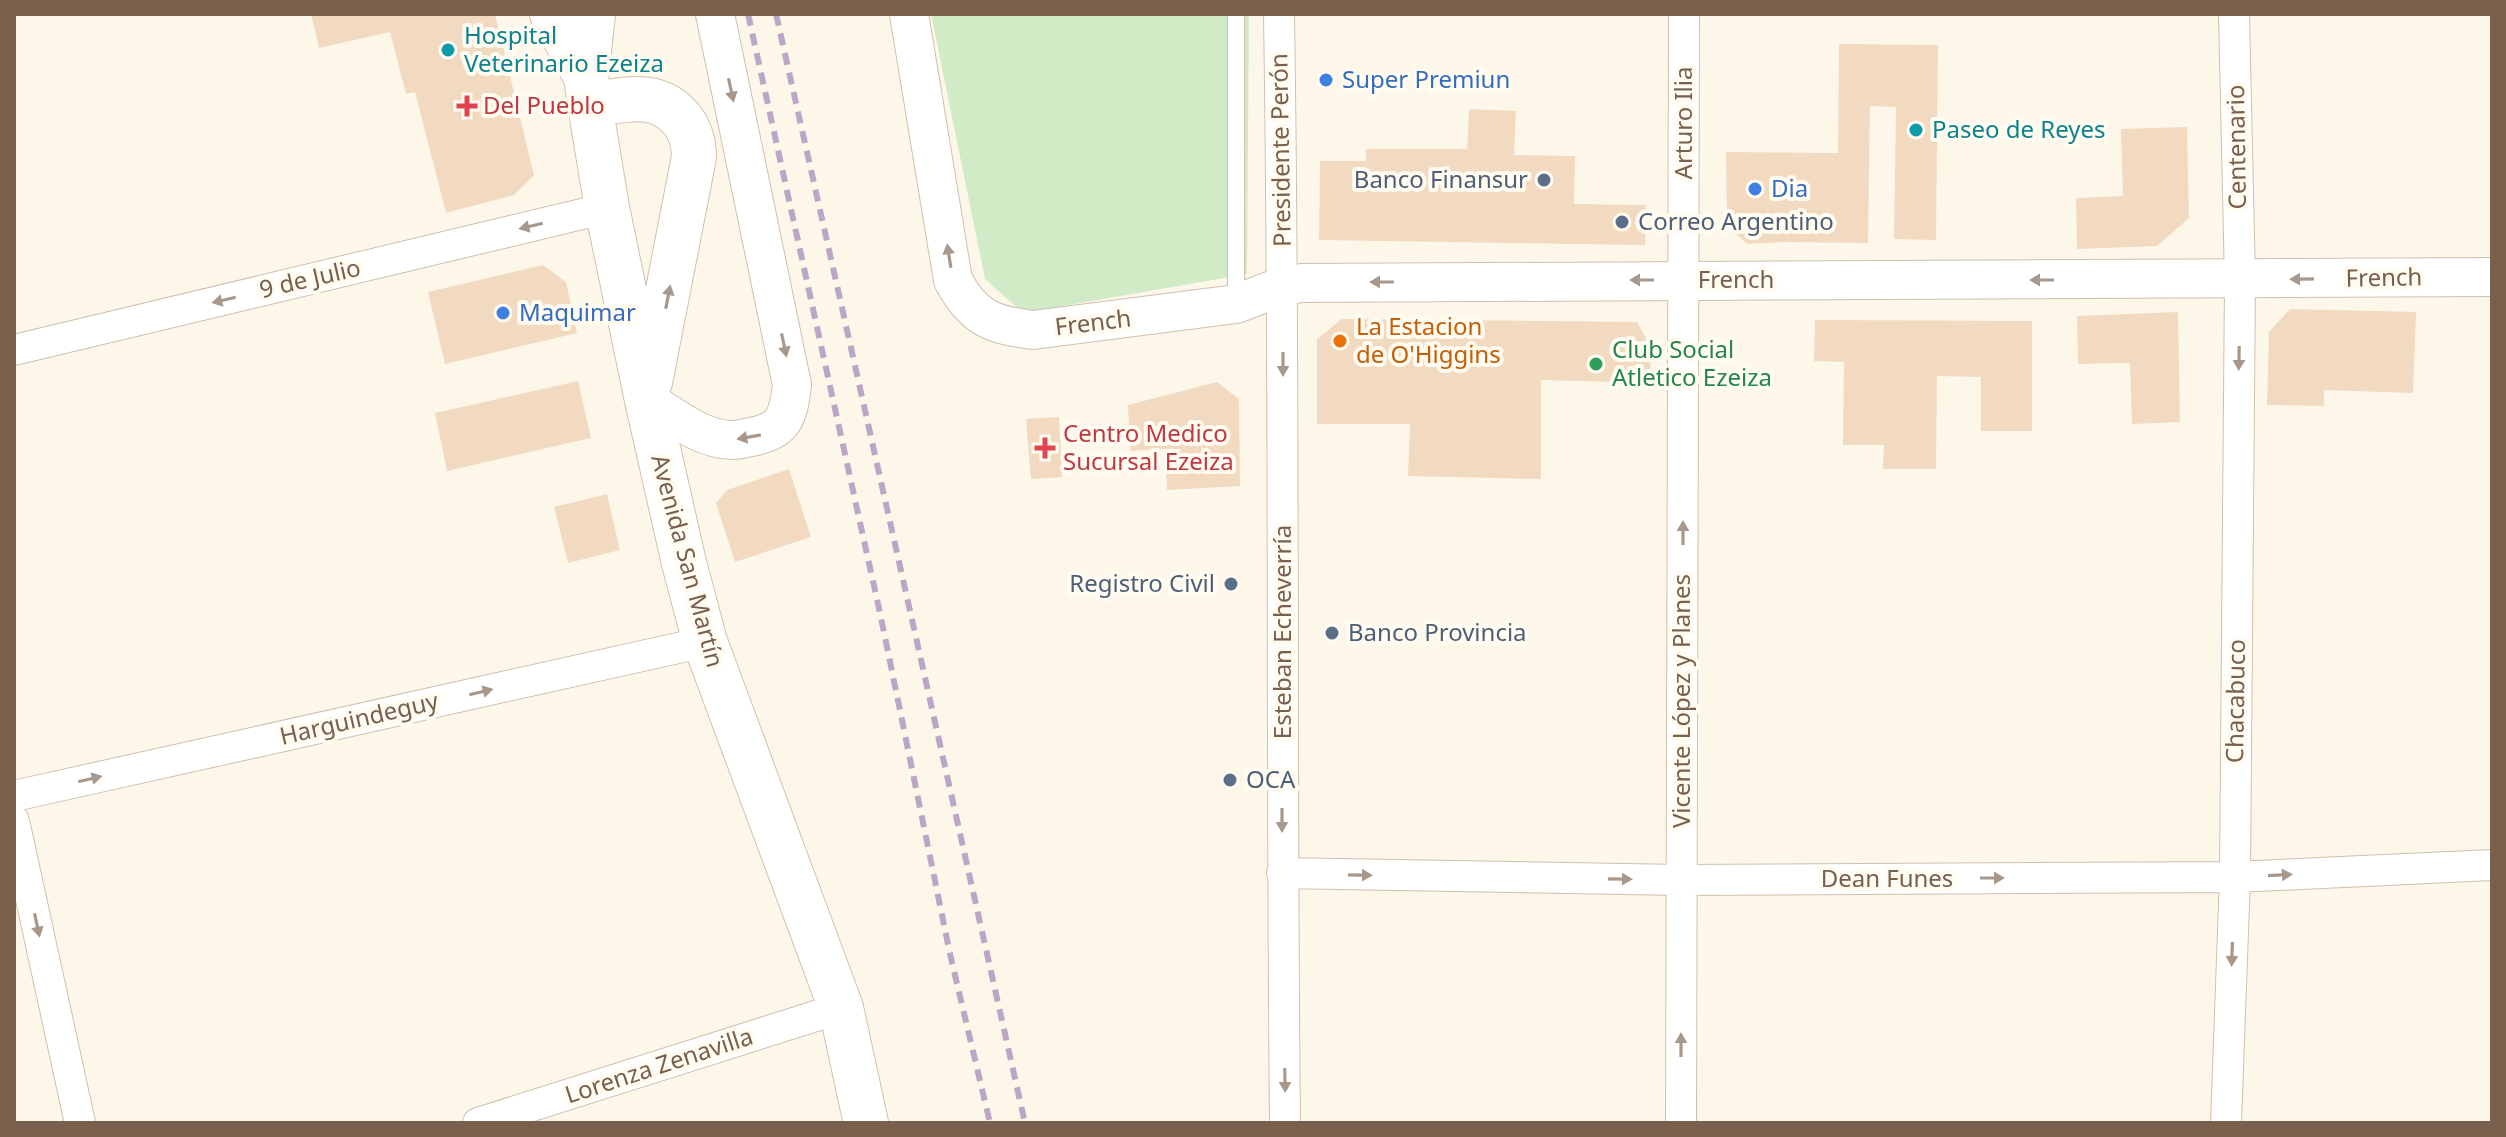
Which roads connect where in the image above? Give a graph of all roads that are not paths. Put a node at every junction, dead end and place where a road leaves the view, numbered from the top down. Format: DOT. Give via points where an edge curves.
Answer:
graph roads {
  1 [pos="552,14"];
  2 [pos="593,14"];
  3 [pos="715,14"];
  4 [pos="909,14"];
  5 [pos="1236,14"];
  6 [pos="1279,14"];
  7 [pos="1684,14"];
  8 [pos="2234,14"];
  9 [pos="588,91"];
  10 [pos="607,208"];
  11 [pos="2492,277"];
  12 [pos="1684,280"];
  13 [pos="2240,280"];
  14 [pos="1283,286"];
  15 [pos="1236,304"];
  16 [pos="14,350"];
  17 [pos="647,400"];
  18 [pos="705,642"];
  19 [pos="14,796"];
  20 [pos="14,821"];
  21 [pos="2492,865"];
  22 [pos="1282,873"];
  23 [pos="2235,877"];
  24 [pos="1681,880"];
  25 [pos="841,1008"];
  26 [pos="80,1123"];
  27 [pos="478,1123"];
  28 [pos="866,1123"];
  29 [pos="1285,1123"];
  30 [pos="1681,1123"];
  31 [pos="2226,1123"];
  1 -- 9 [label="main road, Avenida San Martín"];
  2 -- 9 [label="main road, Avenida San Martín"];
  3 -- 17 [label="street, one-way" via="792,385 789,410 782,425 765,434 732,440 695,430"];
  15 -- 4 [label="street, French, one-way" via="1033,330 987,320 964,302 953,280"];
  5 -- 15 [label="lane"];
  6 -- 14 [label="street, Presidente Perón"];
  7 -- 12 [label="street, Arturo Ilia"];
  8 -- 13 [label="street, Centenario"];
  9 -- 10 [label="main road, Avenida San Martín"];
  17 -- 9 [label="main road, one-way" via="694,145 689,129 665,103"];
  10 -- 16 [label="street, 9 de Julio, one-way"];
  10 -- 17 [label="main road, Avenida San Martín"];
  11 -- 13 [label="street, French, one-way"];
  13 -- 12 [label="street, French, one-way"];
  12 -- 14 [label="street, French, one-way"];
  24 -- 12 [label="street, Vicente López y Planes, one-way"];
  13 -- 23 [label="street, Chacabuco, one-way"];
  14 -- 15 [label="street, French"];
  14 -- 22 [label="street, Esteban Echeverría, one-way"];
  17 -- 18 [label="main road, Avenida San Martín"];
  19 -- 18 [label="street, Harguindeguy, one-way"];
  18 -- 25 [label="main road, Avenida San Martín"];
  20 -- 26 [label="street, one-way"];
  23 -- 21 [label="street, Dean Funes, one-way"];
  22 -- 24 [label="street, Dean Funes, one-way"];
  22 -- 29 [label="street, Esteban Echeverría, one-way"];
  24 -- 23 [label="street, Dean Funes, one-way"];
  23 -- 31 [label="street, Chacabuco, one-way"];
  30 -- 24 [label="street, Vicente López y Planes, one-way"];
  25 -- 27 [label="street, Lorenza Zenavilla"];
  25 -- 28 [label="main road, Avenida San Martín"];
}
